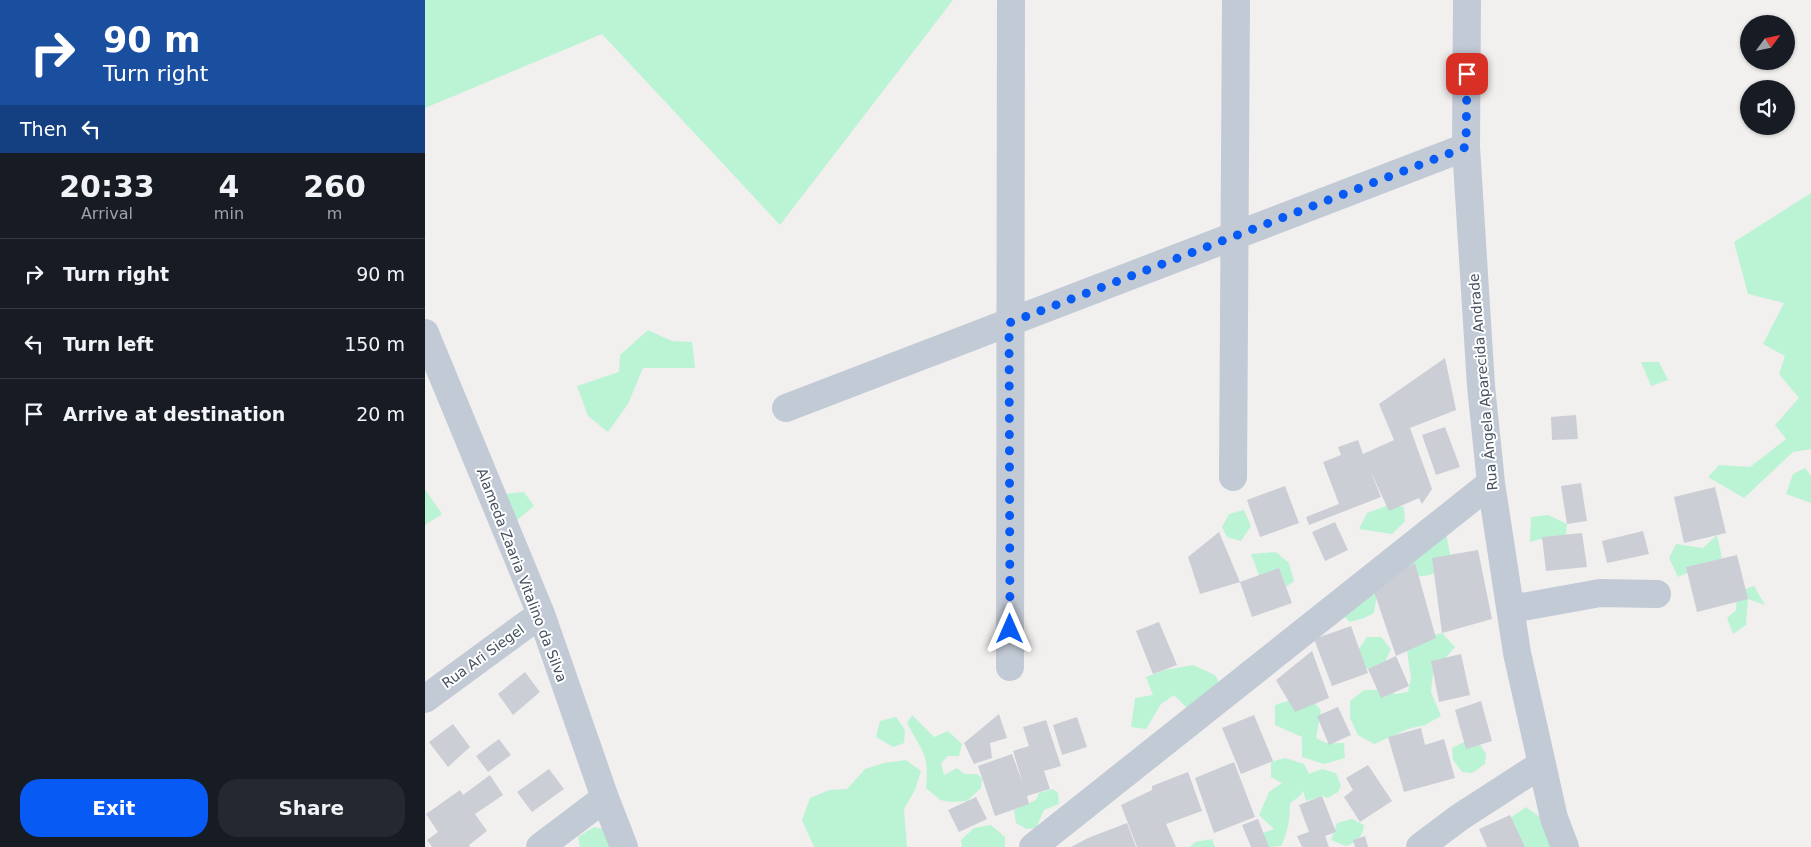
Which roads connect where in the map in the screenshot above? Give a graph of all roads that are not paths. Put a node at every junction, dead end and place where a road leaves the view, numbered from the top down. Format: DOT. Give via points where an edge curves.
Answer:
graph roads {
  1 [pos="1011,0"];
  2 [pos="1236,0"];
  3 [pos="1467,0"];
  4 [pos="1466,147"];
  5 [pos="1235,236"];
  6 [pos="1009,323"];
  7 [pos="425,333"];
  8 [pos="786,408"];
  9 [pos="1233,477"];
  10 [pos="1491,483"];
  11 [pos="1657,594"];
  12 [pos="1511,609"];
  13 [pos="541,614"];
  14 [pos="1010,667"];
  15 [pos="425,699"];
  16 [pos="1541,764"];
  17 [pos="605,798"];
  18 [pos="540,847"];
  19 [pos="624,847"];
  20 [pos="1033,847"];
  21 [pos="1420,847"];
  22 [pos="1565,847"];
  1 -- 6 [label="street"];
  2 -- 5 [label="street"];
  3 -- 4 [label="street, Rua Ângela Aparecida Andrade"];
  4 -- 5 [label="street"];
  4 -- 10 [label="street, Rua Ângela Aparecida Andrade" via="1481,386"];
  5 -- 6 [label="street"];
  5 -- 9 [label="street"];
  6 -- 8 [label="street"];
  6 -- 14 [label="street"];
  7 -- 13 [label="street, Alameda Zaaria Vitalino da Silva"];
  10 -- 12 [label="street, Rua Ângela Aparecida Andrade"];
  10 -- 20 [label="street"];
  11 -- 12 [label="street" via="1600,593"];
  12 -- 16 [label="street, Rua Ângela Aparecida Andrade"];
  13 -- 15 [label="street, Rua Ari Siegel"];
  13 -- 17 [label="street, Alameda Zaaria Vitalino da Silva"];
  16 -- 21 [label="street"];
  16 -- 22 [label="street, Rua Ângela Aparecida Andrade" via="1554,818"];
  17 -- 18 [label="street"];
  17 -- 19 [label="street, Alameda Zaaria Vitalino da Silva"];
}
